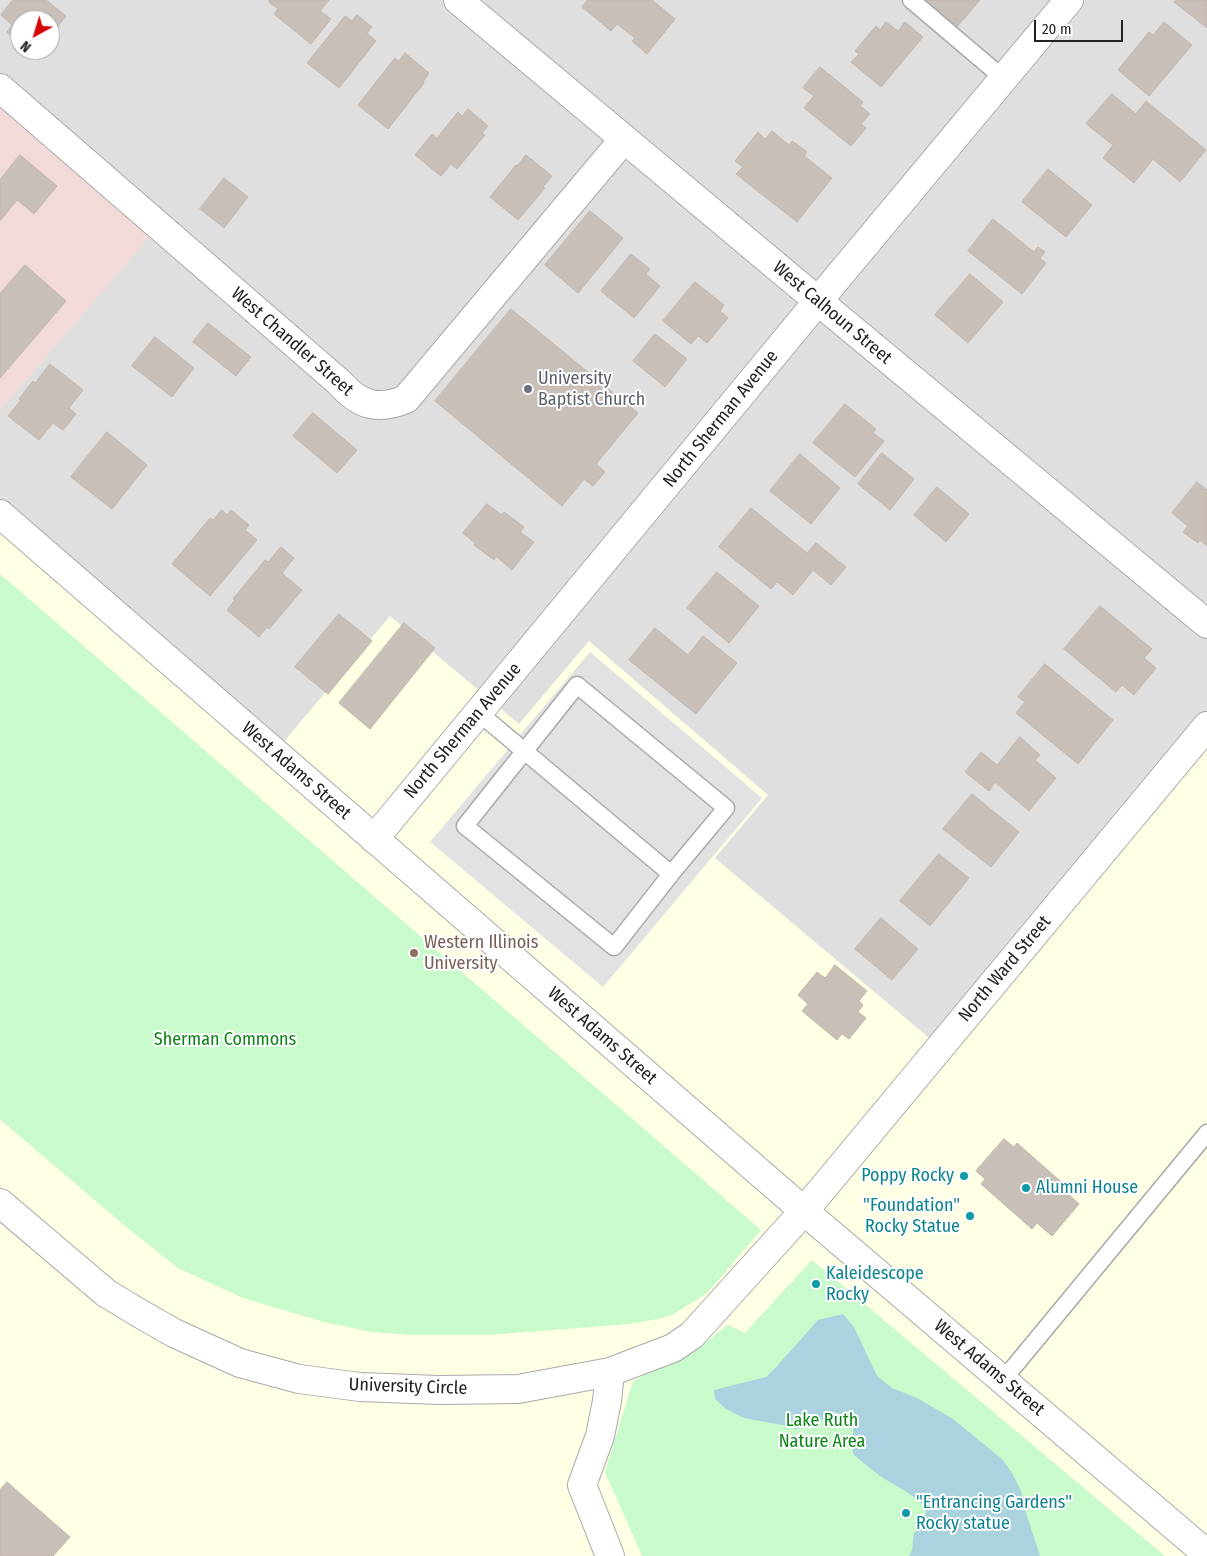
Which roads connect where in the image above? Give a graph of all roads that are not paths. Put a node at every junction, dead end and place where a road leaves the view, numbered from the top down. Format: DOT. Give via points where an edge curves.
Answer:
graph roads {
  1 [pos="911,0"];
  2 [pos="1069,0"];
  3 [pos="465,2"];
  4 [pos="1004,78"];
  5 [pos="0,88"];
  6 [pos="624,139"];
  7 [pos="818,301"];
  8 [pos="0,514"];
  9 [pos="1207,624"];
  10 [pos="479,713"];
  11 [pos="1207,726"];
  12 [pos="524,751"];
  13 [pos="374,839"];
  14 [pos="671,874"];
  15 [pos="1207,1133"];
  16 [pos="0,1202"];
  17 [pos="804,1211"];
  18 [pos="610,1372"];
  19 [pos="1003,1380"];
  20 [pos="1207,1554"];
  21 [pos="610,1556"];
  1 -- 4 [label="lane"];
  2 -- 4 [label="street, North Sherman Avenue"];
  3 -- 6 [label="street, West Calhoun Street"];
  4 -- 7 [label="street, North Sherman Avenue"];
  5 -- 6 [label="street, West Chandler Street" via="348,392 364,402 382,405 406,399"];
  6 -- 7 [label="street, West Calhoun Street"];
  7 -- 9 [label="street, West Calhoun Street"];
  7 -- 10 [label="street, North Sherman Avenue"];
  8 -- 13 [label="street, West Adams Street"];
  10 -- 12 [label="lane"];
  10 -- 13 [label="street, North Sherman Avenue"];
  11 -- 17 [label="street, North Ward Street"];
  12 -- 14 [label="lane"];
  12 -- 14 [label="lane" via="577,685 726,808"];
  12 -- 14 [label="lane" via="465,826 614,946"];
  13 -- 17 [label="street, West Adams Street"];
  15 -- 19 [label="lane"];
  16 -- 18 [label="street, University Circle" via="106,1293 174,1333 240,1363 299,1379 360,1387 439,1390 518,1389"];
  17 -- 18 [label="street, University Circle" via="692,1335 673,1348"];
  17 -- 19 [label="street, West Adams Street"];
  18 -- 21 [label="street" via="600,1436 582,1485"];
  19 -- 20 [label="street, West Adams Street"];
}
